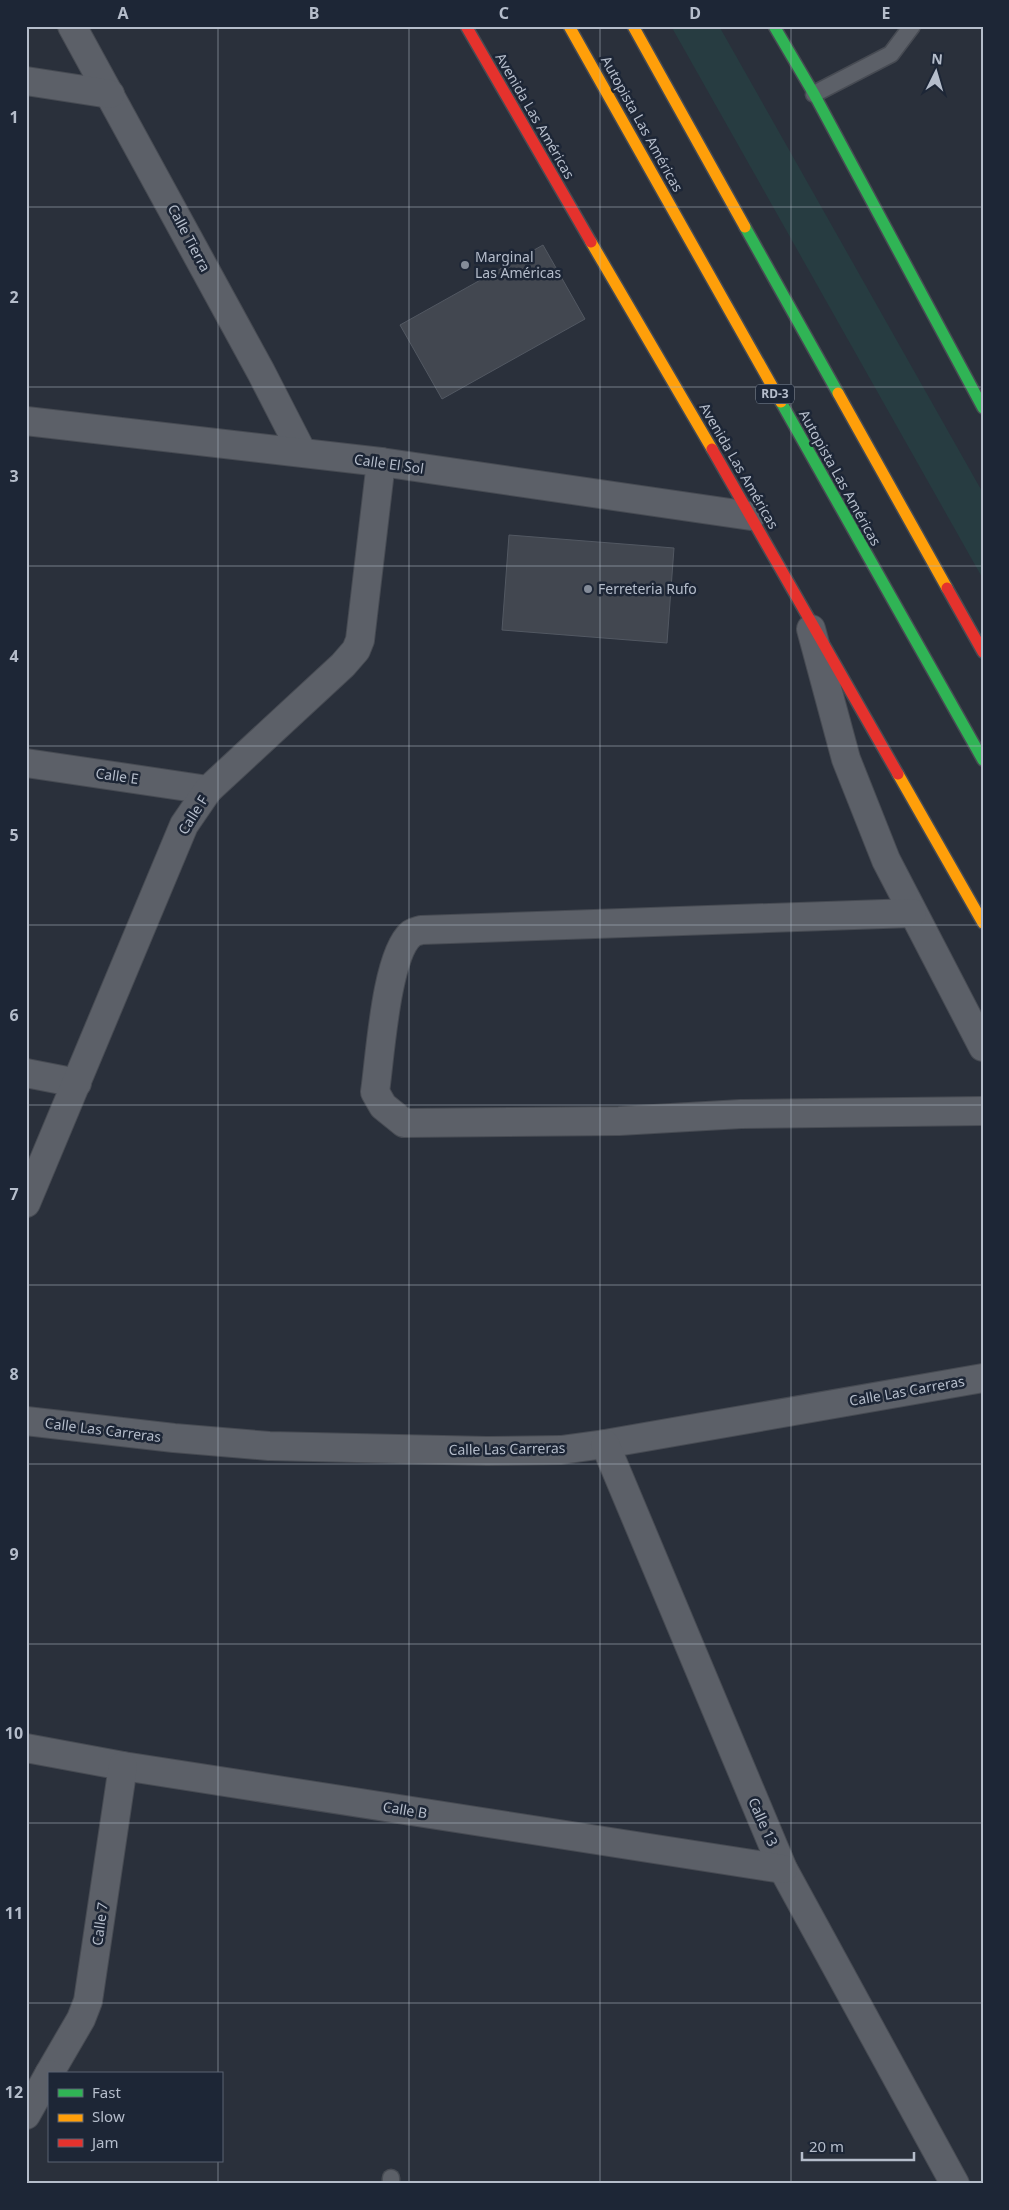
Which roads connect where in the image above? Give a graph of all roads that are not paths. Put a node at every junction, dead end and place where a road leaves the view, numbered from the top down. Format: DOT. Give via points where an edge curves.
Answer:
graph roads {
  1 [pos="72,26"];
  2 [pos="466,26"];
  3 [pos="569,26"];
  4 [pos="632,26"];
  5 [pos="774,26"];
  6 [pos="912,26"];
  7 [pos="26,82"];
  8 [pos="110,94"];
  9 [pos="814,94"];
  10 [pos="983,408"];
  11 [pos="26,421"];
  12 [pos="302,452"];
  13 [pos="381,462"];
  14 [pos="751,516"];
  15 [pos="806,610"];
  16 [pos="983,652"];
  17 [pos="983,760"];
  18 [pos="26,763"];
  19 [pos="208,790"];
  20 [pos="912,913"];
  21 [pos="983,922"];
  22 [pos="983,1047"];
  23 [pos="26,1073"];
  24 [pos="77,1083"];
  25 [pos="983,1111"];
  26 [pos="26,1203"];
  27 [pos="983,1378"];
  28 [pos="26,1422"];
  29 [pos="605,1444"];
  30 [pos="26,1748"];
  31 [pos="123,1766"];
  32 [pos="783,1869"];
  33 [pos="50,2072"];
  34 [pos="48,2076"];
  35 [pos="26,2115"];
  36 [pos="956,2184"];
  1 -- 8 [label="street, Calle Tierra"];
  2 -- 14 [label="main road, Avenida Las Américas"];
  3 -- 17 [label="main road, Autopista Las Américas / RD-3"];
  4 -- 16 [label="main road"];
  5 -- 9 [label="main road"];
  6 -- 9 [label="lane" via="891,54"];
  7 -- 8 [label="street"];
  8 -- 12 [label="street, Calle Tierra"];
  9 -- 10 [label="main road"];
  11 -- 12 [label="street, Calle El Sol"];
  12 -- 13 [label="street, Calle El Sol"];
  13 -- 14 [label="street, Calle El Sol"];
  13 -- 19 [label="street, Calle F" via="360,640 356,650"];
  14 -- 15 [label="main road, Avenida Las Américas"];
  15 -- 20 [label="street" via="846,759 886,860"];
  15 -- 21 [label="main road, Avenida Las Américas"];
  18 -- 19 [label="street, Calle E"];
  19 -- 24 [label="street, Calle F" via="184,825"];
  20 -- 22 [label="street"];
  20 -- 25 [label="street" via="421,930 411,933 390,978 376,1092 383,1106 404,1123"];
  23 -- 24 [label="street"];
  24 -- 26 [label="street, Calle F"];
  27 -- 29 [label="street, Calle Las Carreras"];
  28 -- 29 [label="street, Calle Las Carreras" via="269,1446 487,1452 561,1450"];
  29 -- 32 [label="street, Calle 13"];
  30 -- 31 [label="street, Calle B"];
  31 -- 32 [label="street, Calle B"];
  31 -- 33 [label="street, Calle 7" via="88,2001"];
  32 -- 36 [label="street, Calle 13"];
  34 -- 35 [label="street, Calle 7"];
}
